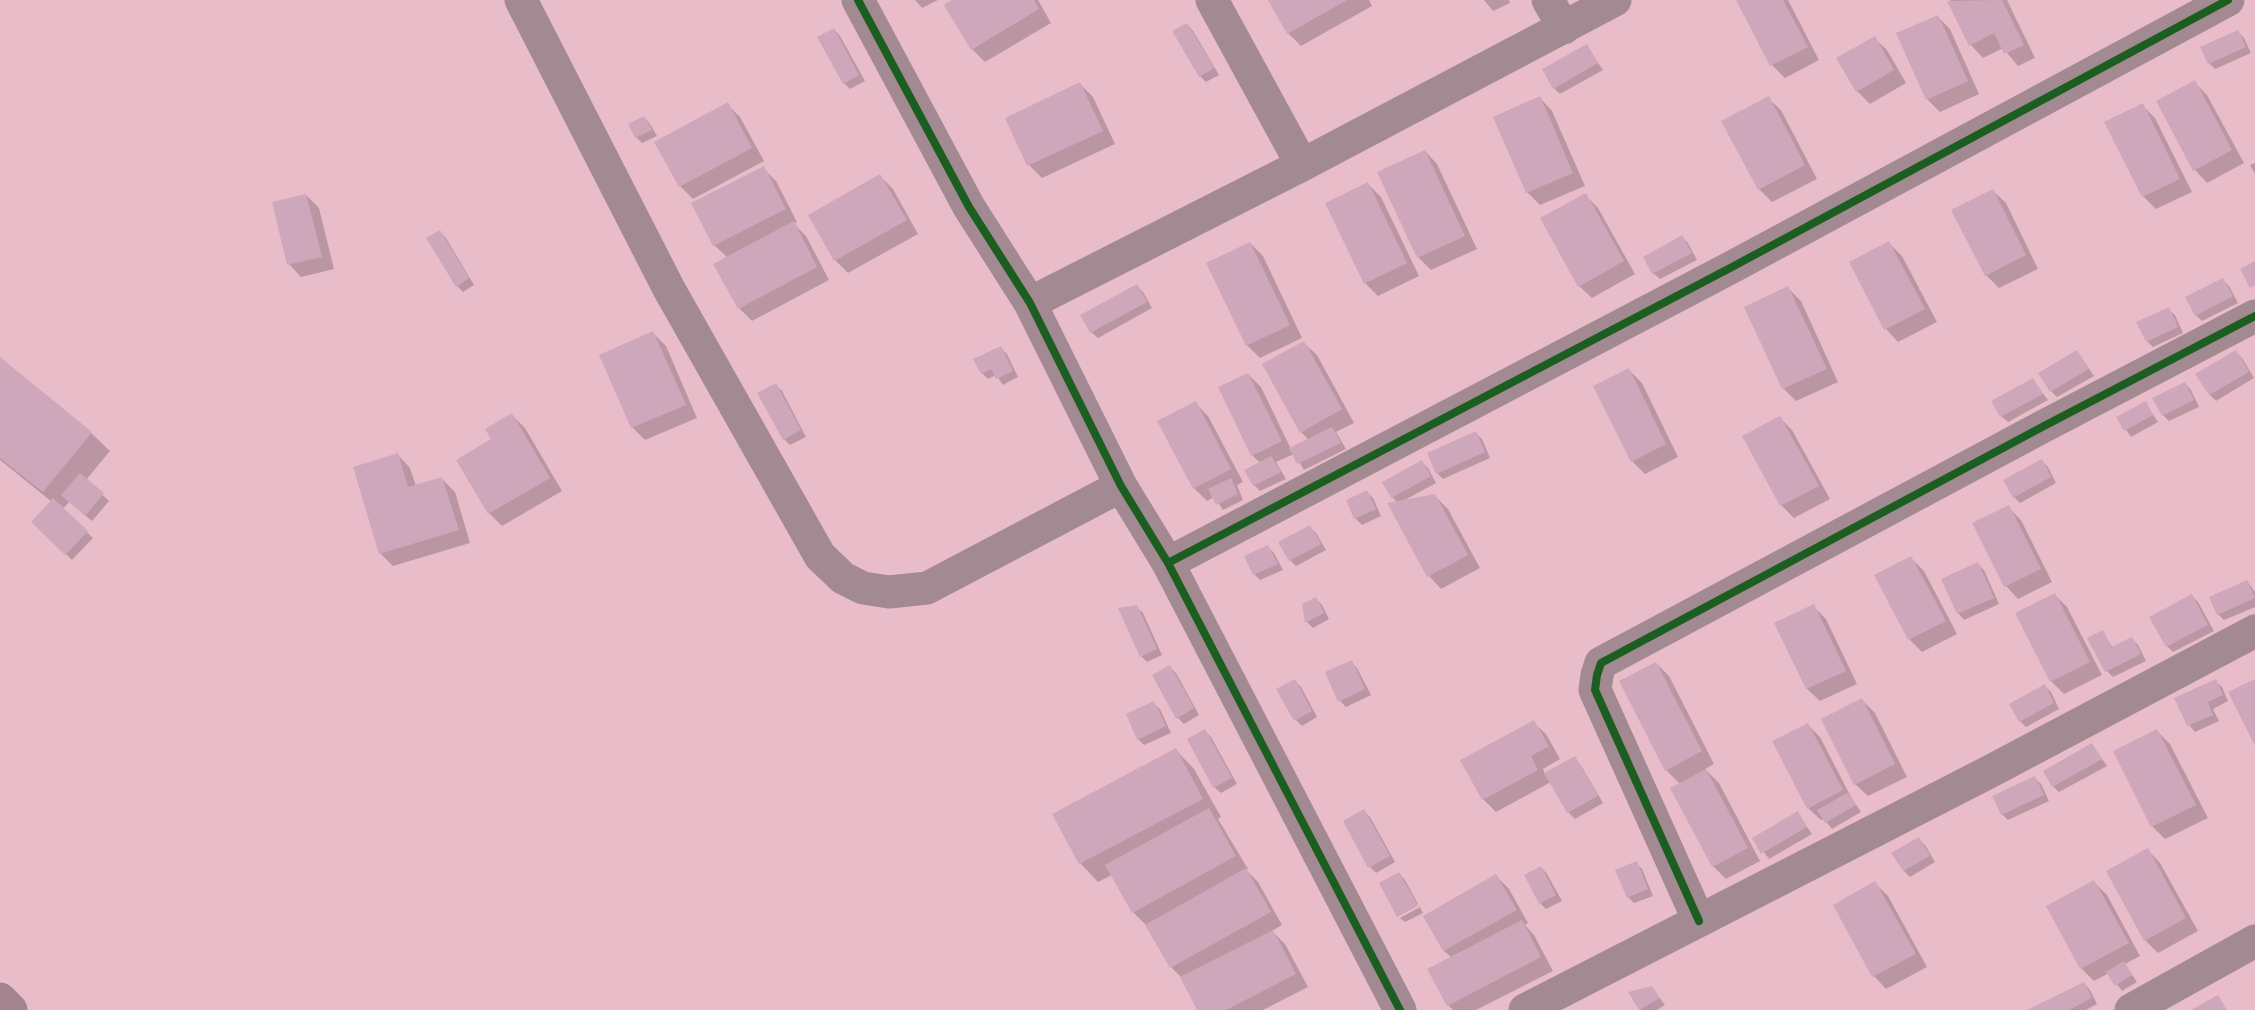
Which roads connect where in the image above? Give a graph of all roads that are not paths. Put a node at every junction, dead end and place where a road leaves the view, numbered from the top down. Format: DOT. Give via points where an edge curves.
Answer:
graph roads {
  1 [pos="521,0"];
  2 [pos="858,0"];
  3 [pos="1212,0"];
  4 [pos="1615,0"];
  5 [pos="2228,0"];
  6 [pos="1556,14"];
  7 [pos="1302,165"];
  8 [pos="1030,303"];
  9 [pos="2255,316"];
  10 [pos="1121,486"];
  11 [pos="1168,563"];
  12 [pos="2255,631"];
  13 [pos="1699,921"];
  14 [pos="2255,941"];
  15 [pos="0,999"];
  16 [pos="11,1010"];
  17 [pos="1400,1010"];
  18 [pos="1525,1010"];
  19 [pos="2131,1010"];
  1 -- 10 [label="street" via="674,299 820,556 843,578 863,588 889,592 927,588"];
  2 -- 8 [label="street" via="969,207"];
  3 -- 7 [label="street"];
  4 -- 6 [label="street"];
  5 -- 11 [label="street" via="1711,278"];
  6 -- 7 [label="street"];
  7 -- 8 [label="street"];
  8 -- 10 [label="street"];
  9 -- 13 [label="street" via="1601,663 1595,690"];
  10 -- 11 [label="street"];
  11 -- 17 [label="street"];
  12 -- 13 [label="street"];
  13 -- 18 [label="street"];
  14 -- 19 [label="street"];
  15 -- 16 [label="highway"];
}
